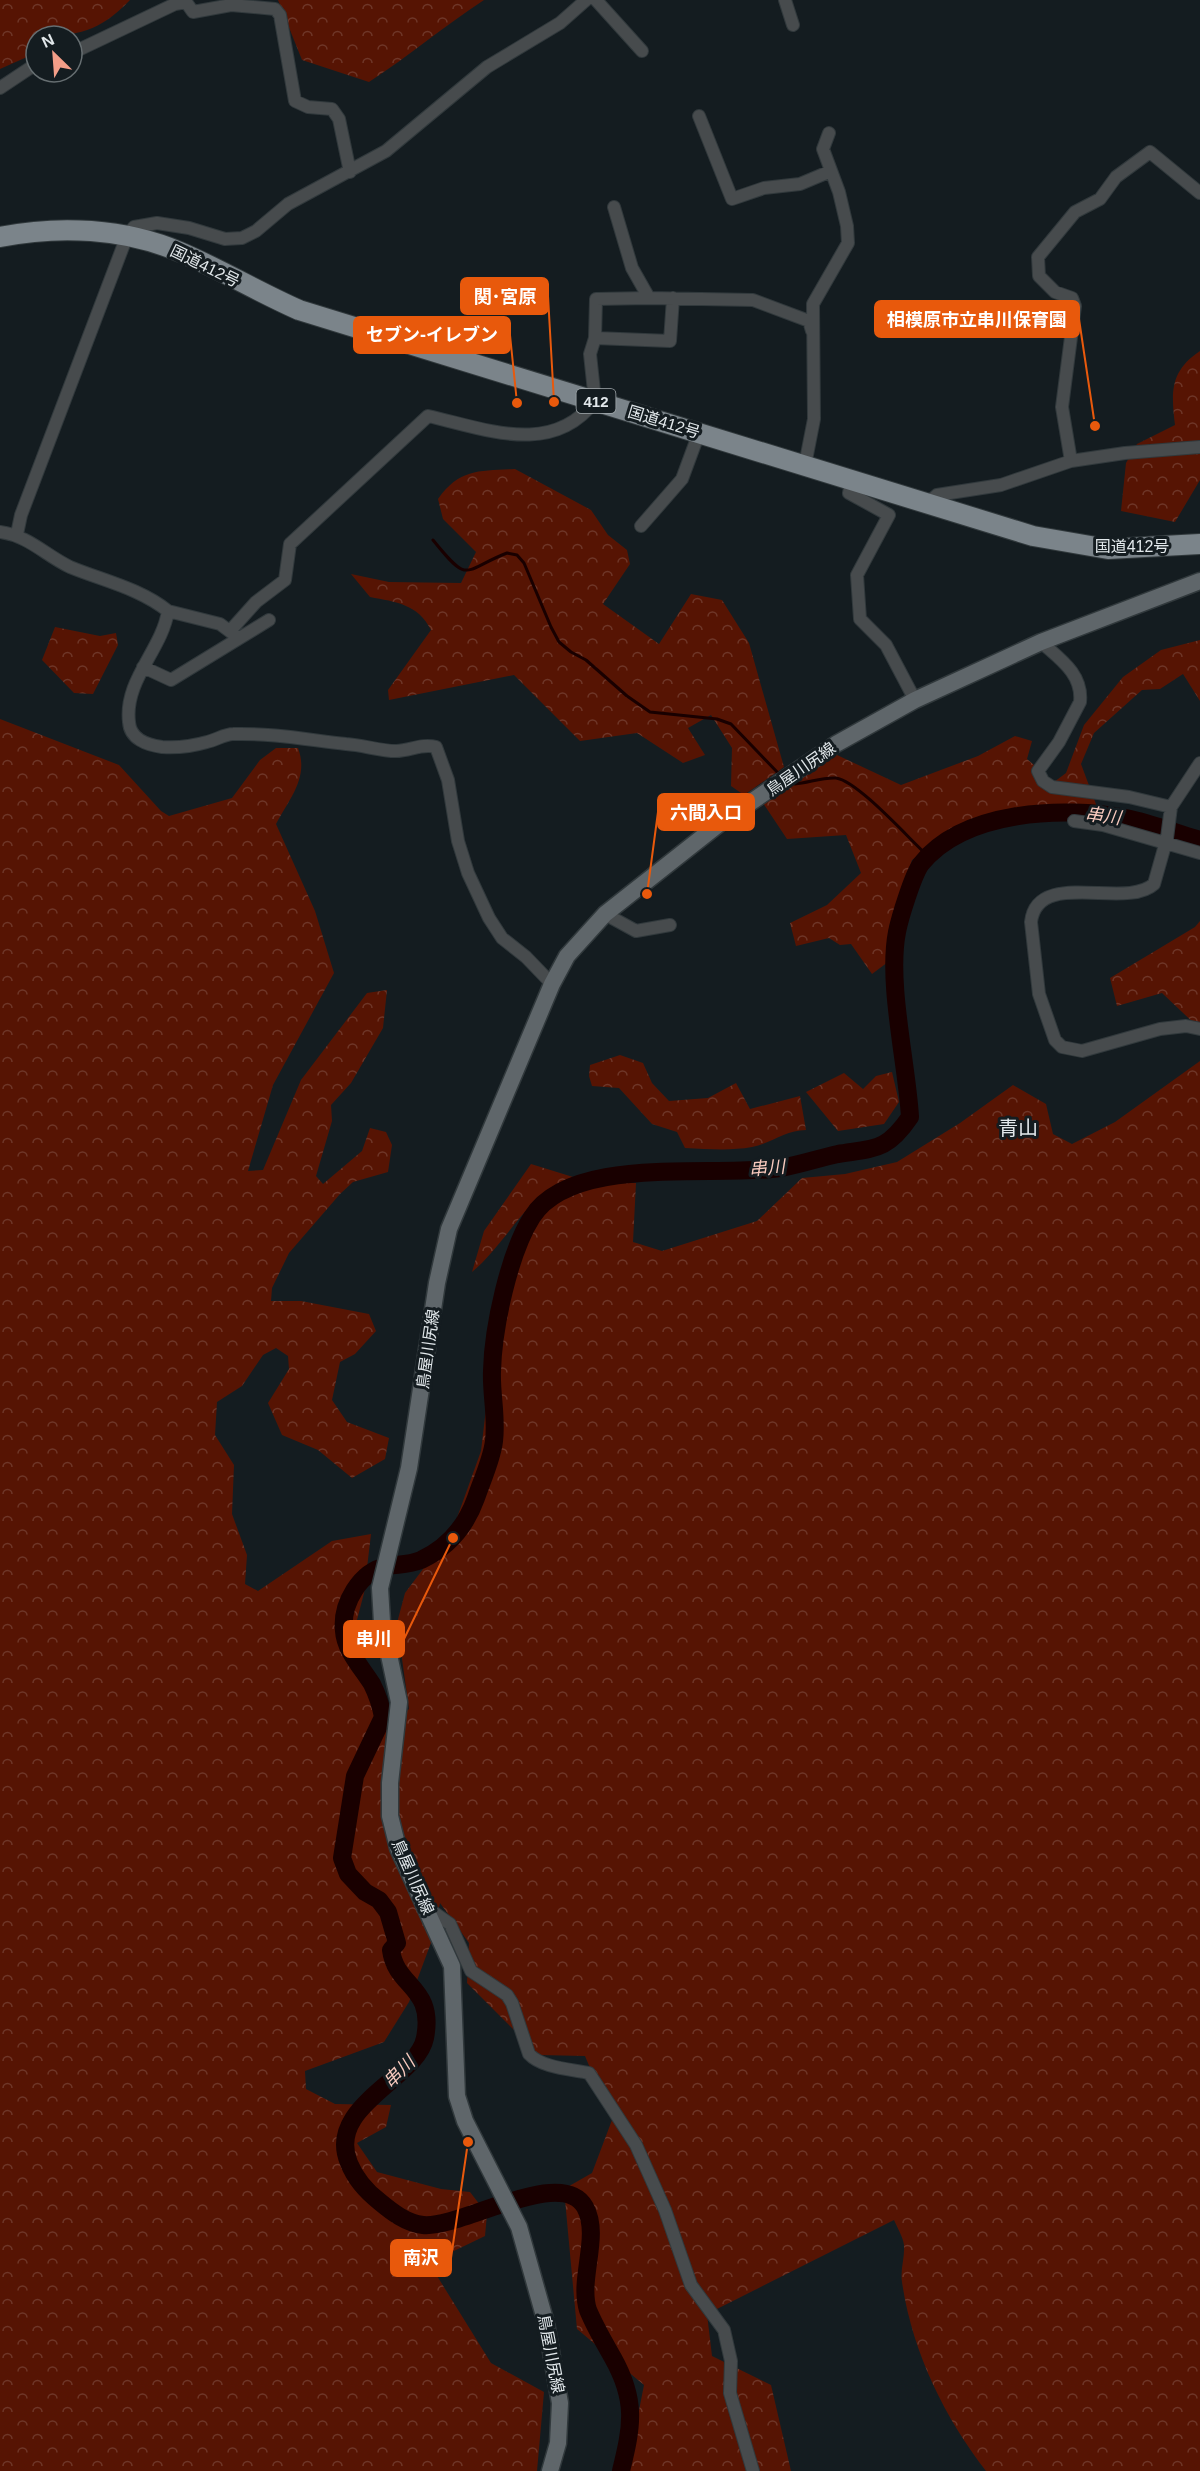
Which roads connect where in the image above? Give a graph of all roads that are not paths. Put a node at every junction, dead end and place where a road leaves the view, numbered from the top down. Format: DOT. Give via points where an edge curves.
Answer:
graph roads {
  1 [pos="586,0"];
  2 [pos="596,0"];
  3 [pos="786,0"];
  4 [pos="793,25"];
  5 [pos="84,46"];
  6 [pos="642,51"];
  7 [pos="24,72"];
  8 [pos="0,88"];
  9 [pos="699,116"];
  10 [pos="829,133"];
  11 [pos="831,171"];
  12 [pos="350,172"];
  13 [pos="1200,193"];
  14 [pos="614,207"];
  15 [pos="127,236"];
  16 [pos="0,237"];
  17 [pos="649,298"];
  18 [pos="673,298"];
  19 [pos="813,335"];
  20 [pos="595,338"];
  21 [pos="595,401"];
  22 [pos="699,433"];
  23 [pos="1200,447"];
  24 [pos="1071,461"];
  25 [pos="805,465"];
  26 [pos="852,479"];
  27 [pos="927,504"];
  28 [pos="641,526"];
  29 [pos="0,532"];
  30 [pos="17,534"];
  31 [pos="1200,544"];
  32 [pos="1200,580"];
  33 [pos="168,611"];
  34 [pos="269,620"];
  35 [pos="235,635"];
  36 [pos="1041,642"];
  37 [pos="143,667"];
  38 [pos="915,700"];
  39 [pos="1200,763"];
  40 [pos="1170,811"];
  41 [pos="1074,821"];
  42 [pos="1166,840"];
  43 [pos="1200,853"];
  44 [pos="605,914"];
  45 [pos="670,925"];
  46 [pos="552,984"];
  47 [pos="1200,1029"];
  48 [pos="426,1907"];
  49 [pos="550,2471"];
  50 [pos="753,2471"];
  1 -- 12 [label="street" via="560,23 487,67 386,151"];
  2 -- 6 [label="street"];
  3 -- 4 [label="street"];
  5 -- 12 [label="street" via="175,4 186,2 193,12 231,5 275,9 280,15 295,101 308,107 332,109 339,119"];
  7 -- 8 [label="street"];
  9 -- 11 [label="street" via="732,199 764,188 800,184"];
  10 -- 11 [label="street" via="823,148"];
  11 -- 19 [label="street" via="848,243 813,304"];
  12 -- 15 [label="street" via="288,204 242,238 225,239 157,223 134,227"];
  13 -- 24 [label="street" via="1150,152 1116,177 1100,199 1075,212 1038,257 1039,276 1055,292 1072,298 1075,306 1062,407"];
  14 -- 17 [label="street" via="632,268"];
  15 -- 16 [label="highway, 国道412号 / 412" via="83,229"];
  15 -- 21 [label="highway, 国道412号 / 412" via="179,251 299,310"];
  15 -- 30 [label="street"];
  17 -- 18 [label="street"];
  17 -- 20 [label="street" via="596,299"];
  18 -- 19 [label="street" via="753,300 809,321"];
  18 -- 20 [label="street" via="670,341"];
  19 -- 25 [label="street" via="814,418"];
  20 -- 21 [label="street" via="590,354"];
  21 -- 22 [label="highway, 国道412号 / 412"];
  21 -- 35 [label="street" via="583,416 551,432 521,436 428,416 290,544 285,580 256,602"];
  22 -- 25 [label="highway, 国道412号 / 412"];
  22 -- 28 [label="street" via="682,479"];
  23 -- 24 [label="street"];
  24 -- 27 [label="street" via="1001,484 937,495"];
  25 -- 26 [label="highway, 国道412号 / 412"];
  26 -- 27 [label="highway, 国道412号 / 412"];
  26 -- 38 [label="street" via="849,493 889,515 857,575 860,619 886,645"];
  27 -- 31 [label="highway, 国道412号 / 412" via="1081,546 1137,549"];
  29 -- 30 [label="street"];
  30 -- 33 [label="street" via="69,566 125,586"];
  32 -- 36 [label="main road, 鳥屋川尻線"];
  33 -- 35 [label="street" via="219,624"];
  33 -- 37 [label="street" via="165,628"];
  34 -- 35 [label="street"];
  35 -- 37 [label="street" via="171,680"];
  36 -- 38 [label="main road, 鳥屋川尻線"];
  36 -- 40 [label="street" via="1067,666 1080,683 1081,694 1059,742 1038,771 1043,781 1052,788 1129,797"];
  37 -- 46 [label="street" via="135,683 129,722 133,734 142,742 175,747 232,734 290,735 396,751 436,747 448,780 464,862 489,918 502,938"];
  38 -- 44 [label="main road, 鳥屋川尻線" via="814,758 719,824"];
  39 -- 40 [label="street"];
  40 -- 42 [label="street"];
  41 -- 42 [label="street"];
  42 -- 43 [label="street"];
  42 -- 47 [label="street" via="1158,878 1149,888 1137,893 1065,894 1039,902 1031,922 1039,994 1055,1040 1071,1050 1082,1051 1160,1029"];
  44 -- 45 [label="street" via="636,931"];
  44 -- 46 [label="main road, 鳥屋川尻線" via="567,956"];
  46 -- 48 [label="main road, 鳥屋川尻線" via="449,1230 437,1283 415,1439 380,1588 382,1622 399,1702 390,1816 398,1848"];
  48 -- 49 [label="main road, 鳥屋川尻線" via="452,1966 457,2096 465,2121 519,2227 555,2363 560,2403 558,2443"];
  48 -- 50 [label="street" via="450,1924 471,1971 507,1995 534,2060 589,2073 636,2145 665,2210 691,2285 724,2330 730,2392"];
}
